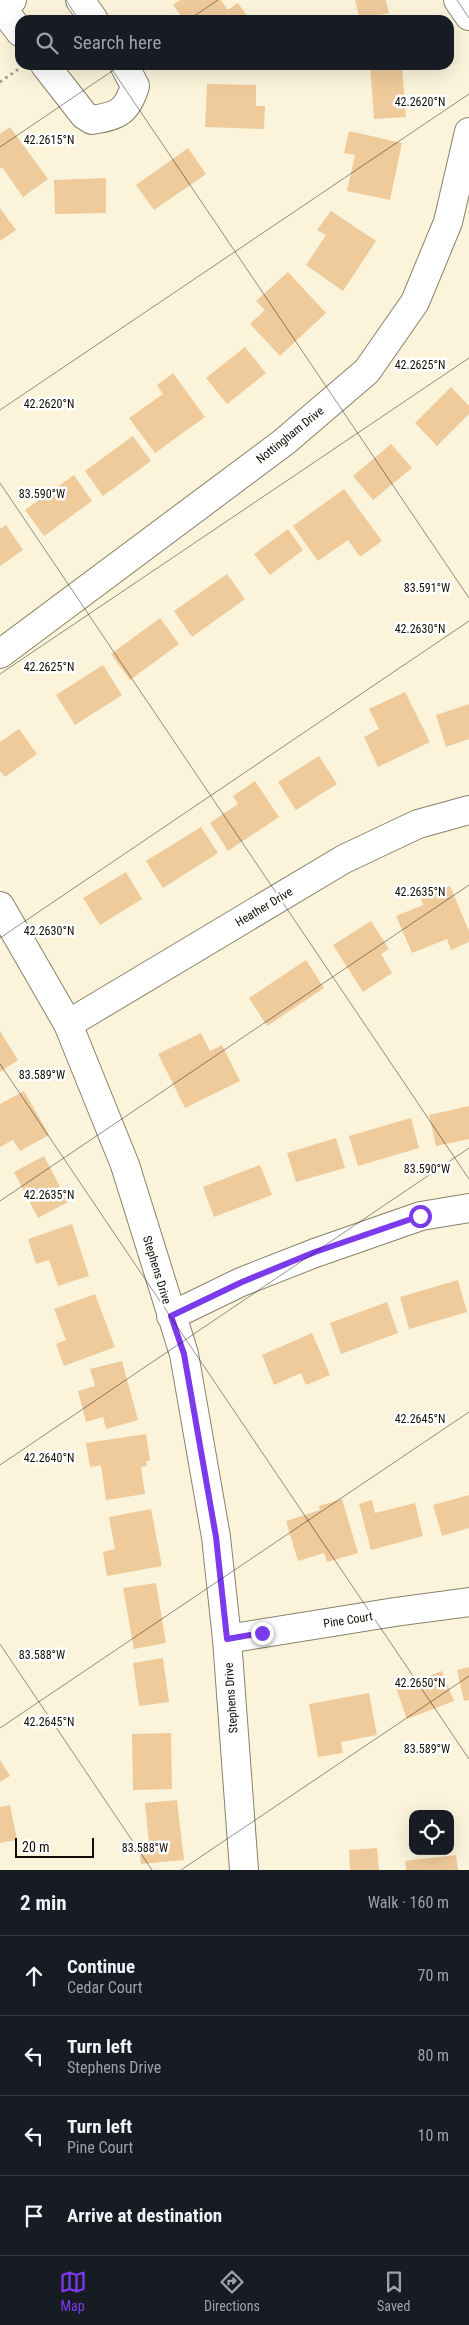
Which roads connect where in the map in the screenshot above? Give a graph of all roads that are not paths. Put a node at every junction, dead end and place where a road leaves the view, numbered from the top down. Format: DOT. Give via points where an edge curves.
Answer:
graph roads {
  1 [pos="80,0"];
  2 [pos="458,0"];
  3 [pos="4,4"];
  4 [pos="90,15"];
  5 [pos="469,16"];
  6 [pos="15,23"];
  7 [pos="49,70"];
  8 [pos="127,70"];
  9 [pos="469,132"];
  10 [pos="0,654"];
  11 [pos="469,810"];
  12 [pos="0,906"];
  13 [pos="68,1024"];
  14 [pos="469,1208"];
  15 [pos="171,1316"];
  16 [pos="469,1602"];
  17 [pos="227,1639"];
  18 [pos="244,1870"];
  1 -- 4 [label="street"];
  2 -- 5 [label="street"];
  3 -- 6 [label="street"];
  7 -- 8 [label="street" via="84,115 92,120 112,117 130,103 135,86"];
  9 -- 10 [label="street, Nottingham Drive" via="448,222 415,302 367,372 284,442"];
  11 -- 13 [label="street, Heather Drive" via="418,824 344,859"];
  12 -- 13 [label="street, Stephens Drive"];
  13 -- 15 [label="street, Stephens Drive" via="125,1165"];
  14 -- 15 [label="street" via="420,1216 315,1252"];
  15 -- 17 [label="street, Stephens Drive" via="184,1354 214,1527"];
  16 -- 17 [label="street, Pine Court"];
  17 -- 18 [label="street, Stephens Drive"];
}
